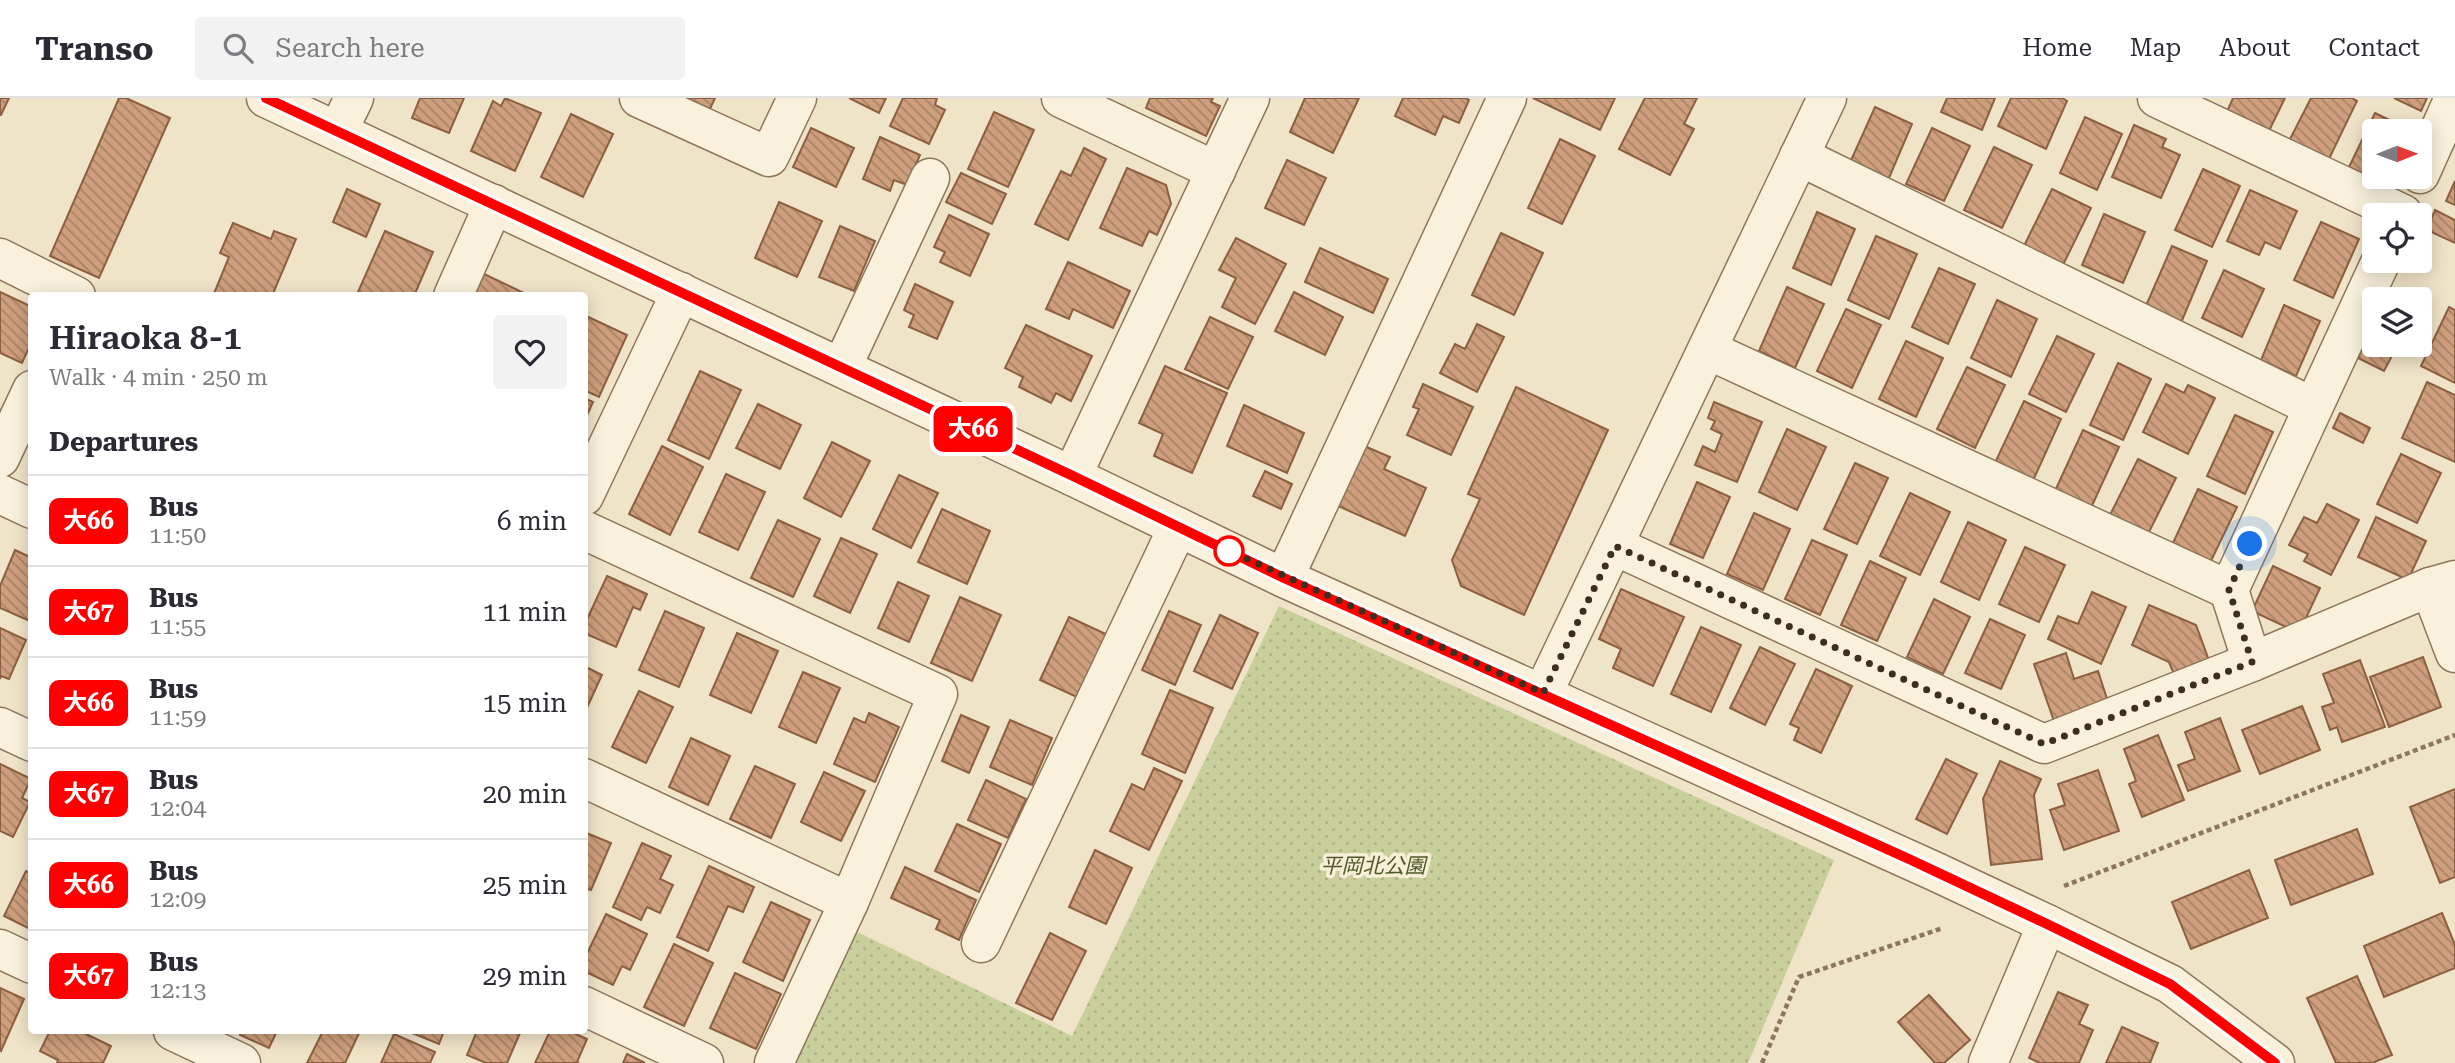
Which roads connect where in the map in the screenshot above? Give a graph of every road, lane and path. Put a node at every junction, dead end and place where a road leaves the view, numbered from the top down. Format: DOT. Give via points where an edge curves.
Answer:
graph roads {
  1 [pos="266,98"];
  2 [pos="639,98"];
  3 [pos="797,98"];
  4 [pos="1061,98"];
  5 [pos="1250,98"];
  6 [pos="1507,98"];
  7 [pos="1827,98"];
  8 [pos="2157,98"];
  9 [pos="2454,98"];
  10 [pos="346,115"];
  11 [pos="2432,148"];
  12 [pos="1799,156"];
  13 [pos="1216,171"];
  14 [pos="930,178"];
  15 [pos="2379,203"];
  16 [pos="494,204"];
  17 [pos="0,258"];
  18 [pos="2375,273"];
  19 [pos="68,292"];
  20 [pos="455,292"];
  21 [pos="681,292"];
  22 [pos="1707,350"];
  23 [pos="842,367"];
  24 [pos="28,398"];
  25 [pos="2313,407"];
  26 [pos="0,457"];
  27 [pos="1073,476"];
  28 [pos="588,488"];
  29 [pos="0,494"];
  30 [pos="28,507"];
  31 [pos="1178,527"];
  32 [pos="588,532"];
  33 [pos="1615,546"];
  34 [pos="1284,578"];
  35 [pos="2442,584"];
  36 [pos="2229,590"];
  37 [pos="2455,653"];
  38 [pos="2252,662"];
  39 [pos="1543,693"];
  40 [pos="0,727"];
  41 [pos="2455,735"];
  42 [pos="28,740"];
  43 [pos="588,780"];
  44 [pos="2064,886"];
  45 [pos="849,902"];
  46 [pos="2047,924"];
  47 [pos="1942,928"];
  48 [pos="981,943"];
  49 [pos="0,949"];
  50 [pos="28,962"];
  51 [pos="588,1008"];
  52 [pos="179,1034"];
  53 [pos="241,1063"];
  54 [pos="704,1063"];
  55 [pos="774,1063"];
  56 [pos="1762,1063"];
  57 [pos="1987,1063"];
  58 [pos="2275,1063"];
  1 -- 10 [label="street"];
  2 -- 3 [label="street" via="769,157"];
  4 -- 13 [label="street"];
  5 -- 13 [label="street"];
  6 -- 34 [label="street"];
  7 -- 12 [label="street"];
  8 -- 15 [label="street"];
  9 -- 11 [label="street"];
  10 -- 16 [label="street"];
  12 -- 22 [label="street"];
  12 -- 25 [label="street"];
  13 -- 27 [label="street"];
  14 -- 23 [label="street"];
  16 -- 20 [label="street"];
  16 -- 21 [label="street"];
  17 -- 19 [label="street"];
  18 -- 25 [label="street"];
  21 -- 23 [label="street"];
  21 -- 28 [label="street"];
  22 -- 33 [label="street"];
  22 -- 36 [label="street"];
  23 -- 27 [label="street"];
  24 -- 26 [label="street"];
  25 -- 36 [label="street"];
  27 -- 31 [label="street"];
  29 -- 30 [label="street"];
  31 -- 34 [label="street"];
  31 -- 48 [label="street"];
  32 -- 45 [label="street" via="938,694"];
  33 -- 38 [label="street" via="2044,744"];
  33 -- 39 [label="street"];
  34 -- 39 [label="street"];
  35 -- 37 [label="street"];
  35 -- 38 [label="street"];
  36 -- 38 [label="street"];
  39 -- 46 [label="street"];
  40 -- 42 [label="street"];
  41 -- 44 [label="path"];
  43 -- 45 [label="street"];
  45 -- 55 [label="street"];
  46 -- 57 [label="street"];
  46 -- 58 [label="street" via="2170,984"];
  47 -- 56 [label="path" via="1799,977"];
  49 -- 50 [label="street"];
  51 -- 54 [label="street"];
  52 -- 53 [label="street"];
}
